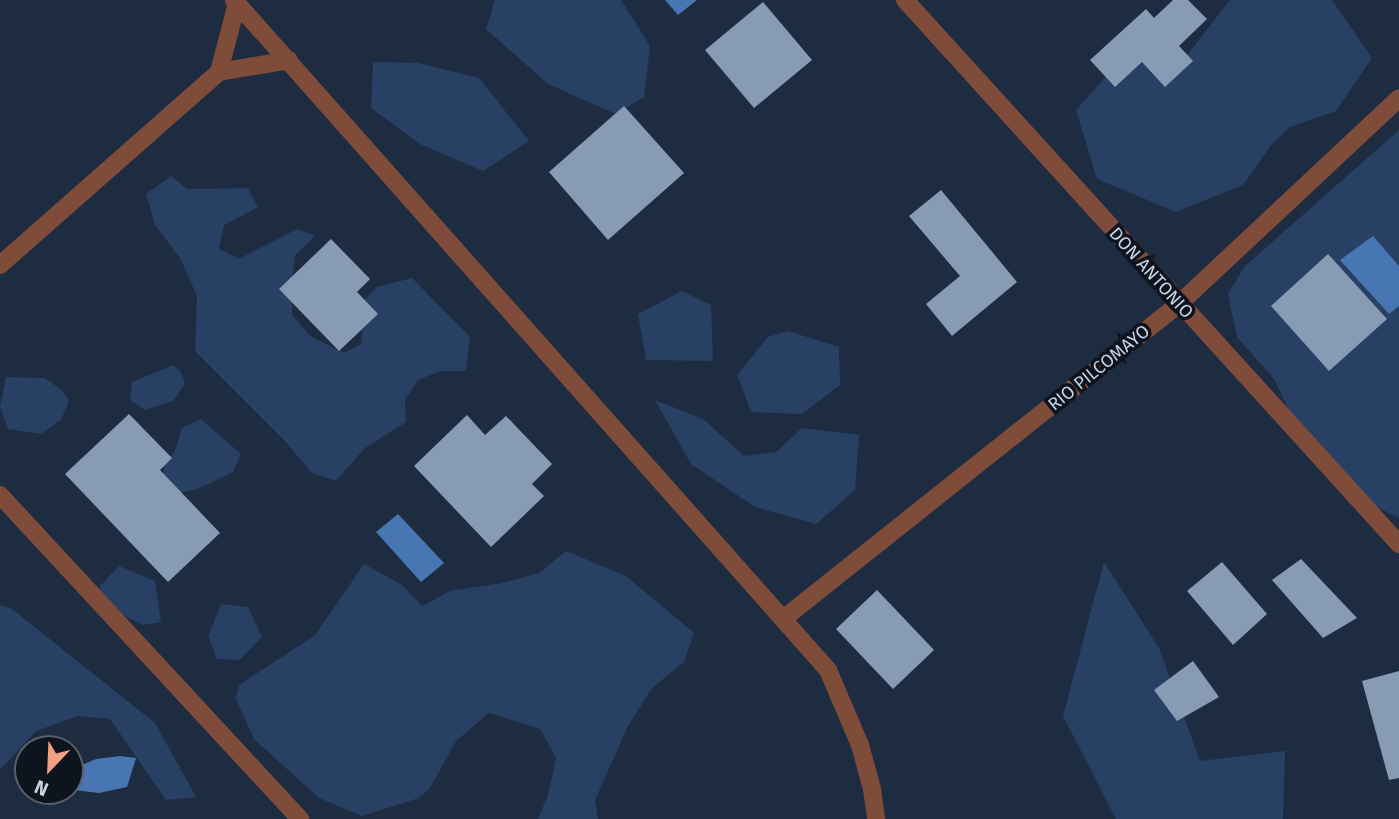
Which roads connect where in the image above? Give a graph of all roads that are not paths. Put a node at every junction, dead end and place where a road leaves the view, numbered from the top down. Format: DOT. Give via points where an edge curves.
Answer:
graph roads {
  1 [pos="905,0"];
  2 [pos="236,2"];
  3 [pos="289,60"];
  4 [pos="219,72"];
  5 [pos="1399,98"];
  6 [pos="0,265"];
  7 [pos="1179,304"];
  8 [pos="0,495"];
  9 [pos="1399,544"];
  10 [pos="783,619"];
  11 [pos="299,819"];
  12 [pos="876,819"];
  1 -- 7 [label="street, DON ANTONIO"];
  2 -- 3 [label="street"];
  2 -- 4 [label="street"];
  3 -- 4 [label="street"];
  3 -- 10 [label="street"];
  4 -- 6 [label="street"];
  5 -- 7 [label="street, RIO PILCOMAYO"];
  7 -- 9 [label="street, DON ANTONIO"];
  7 -- 10 [label="street, RIO PILCOMAYO"];
  8 -- 11 [label="street"];
  10 -- 12 [label="street" via="828,670 845,705 872,789"];
}
